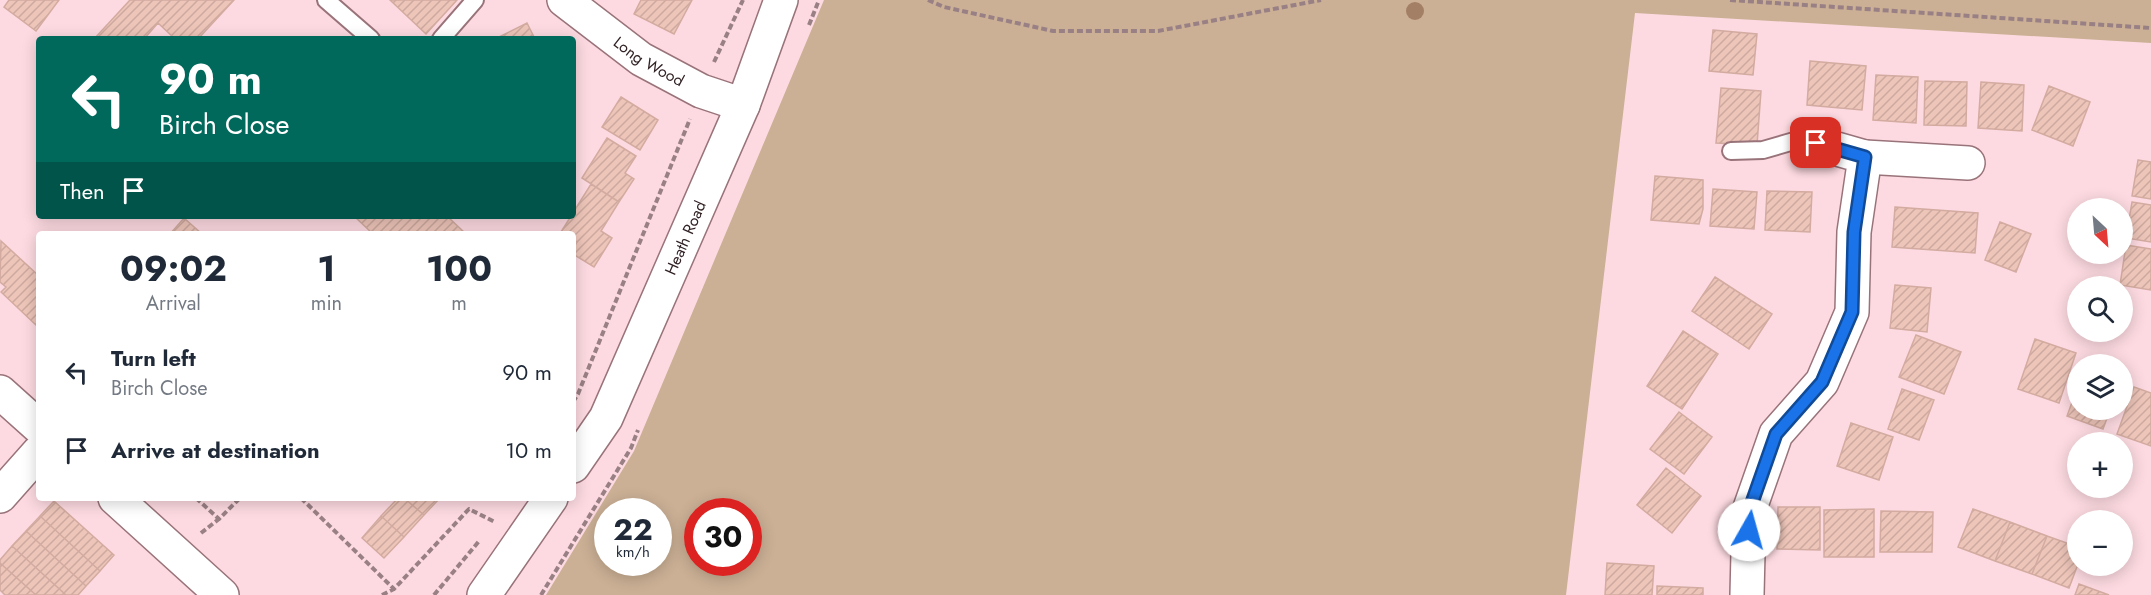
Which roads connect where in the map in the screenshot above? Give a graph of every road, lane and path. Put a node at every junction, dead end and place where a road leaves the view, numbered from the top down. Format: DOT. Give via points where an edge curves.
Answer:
graph roads {
  1 [pos="326,0"];
  2 [pos="475,0"];
  3 [pos="564,0"];
  4 [pos="742,0"];
  5 [pos="781,0"];
  6 [pos="928,0"];
  7 [pos="1321,0"];
  8 [pos="1730,0"];
  9 [pos="2151,28"];
  10 [pos="368,36"];
  11 [pos="444,36"];
  12 [pos="701,91"];
  13 [pos="742,105"];
  14 [pos="1816,143"];
  15 [pos="1731,151"];
  16 [pos="1865,157"];
  17 [pos="1968,163"];
  18 [pos="0,392"];
  19 [pos="576,397"];
  20 [pos="36,424"];
  21 [pos="579,447"];
  22 [pos="36,455"];
  23 [pos="0,496"];
  24 [pos="118,501"];
  25 [pos="199,501"];
  26 [pos="237,501"];
  27 [pos="304,501"];
  28 [pos="549,501"];
  29 [pos="501,514"];
  30 [pos="495,522"];
  31 [pos="488,531"];
  32 [pos="480,540"];
  33 [pos="394,589"];
  34 [pos="222,595"];
  35 [pos="382,595"];
  36 [pos="434,595"];
  37 [pos="484,595"];
  38 [pos="1748,595"];
  1 -- 10 [label="lane"];
  2 -- 11 [label="lane"];
  3 -- 12 [label="street, Long Wood" via="641,59"];
  4 -- 12 [label="path"];
  5 -- 13 [label="street, Heath Road"];
  6 -- 7 [label="path" via="1053,31 1158,31"];
  8 -- 9 [label="path"];
  12 -- 13 [label="street, Long Wood"];
  12 -- 19 [label="path"];
  13 -- 21 [label="street, Heath Road" via="606,418"];
  14 -- 15 [label="lane" via="1794,141 1763,150"];
  14 -- 16 [label="street"];
  16 -- 17 [label="street"];
  16 -- 38 [label="street" via="1854,232 1852,312 1822,382 1776,434 1749,511"];
  18 -- 20 [label="street"];
  22 -- 23 [label="street"];
  24 -- 34 [label="street"];
  25 -- 26 [label="path" via="219,519"];
  27 -- 33 [label="path"];
  28 -- 37 [label="street"];
  29 -- 30 [label="path"];
  30 -- 31 [label="path"];
  30 -- 33 [label="path" via="469,509"];
  32 -- 36 [label="path"];
  33 -- 35 [label="path"];
}
